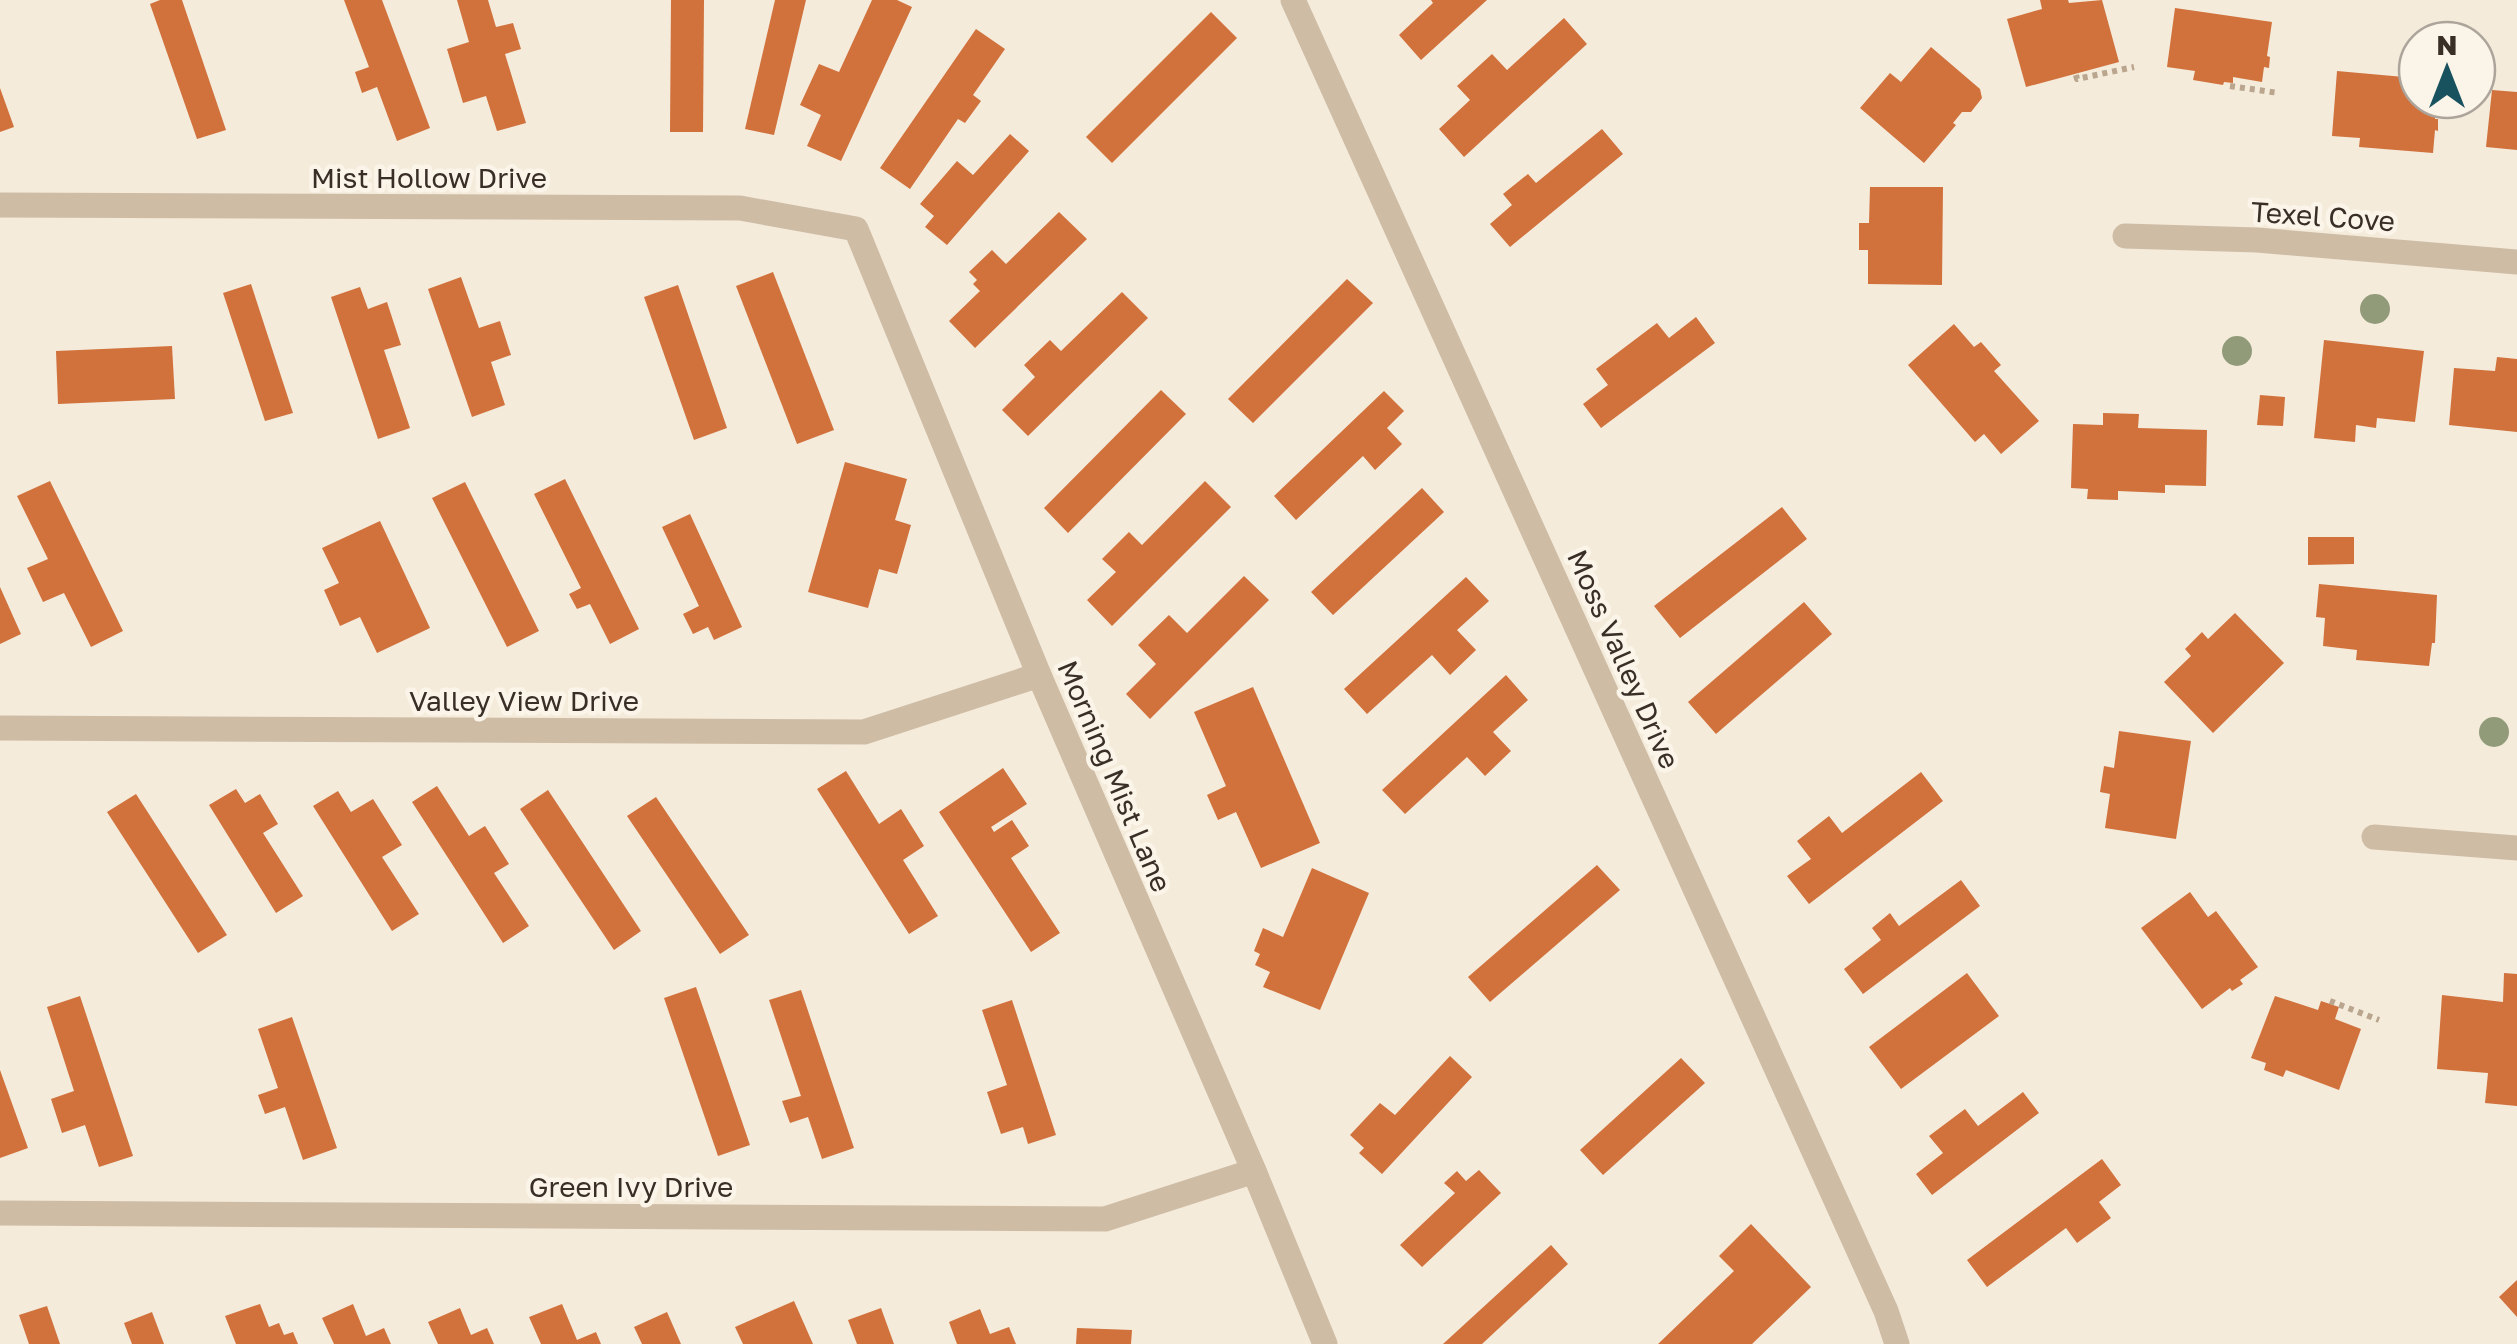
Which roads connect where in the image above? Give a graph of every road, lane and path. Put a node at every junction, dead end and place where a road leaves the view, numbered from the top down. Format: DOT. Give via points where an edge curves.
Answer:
graph roads {
  1 [pos="1293,0"];
  2 [pos="2134,68"];
  3 [pos="2076,75"];
  4 [pos="2230,86"];
  5 [pos="2279,94"];
  6 [pos="0,205"];
  7 [pos="856,229"];
  8 [pos="2124,236"];
  9 [pos="2517,262"];
  10 [pos="1039,674"];
  11 [pos="0,728"];
  12 [pos="2374,837"];
  13 [pos="2517,848"];
  14 [pos="2330,1001"];
  15 [pos="2379,1020"];
  16 [pos="1254,1171"];
  17 [pos="0,1212"];
  18 [pos="1325,1344"];
  19 [pos="1897,1344"];
  1 -- 19 [label="street, Moss Valley Drive"];
  2 -- 3 [label="path"];
  4 -- 5 [label="path"];
  6 -- 7 [label="street, Mist Hollow Drive" via="740,208"];
  7 -- 10 [label="street, Morning Mist Lane"];
  8 -- 9 [label="street, Texel Cove"];
  10 -- 11 [label="street, Valley View Drive" via="864,732"];
  10 -- 16 [label="street, Morning Mist Lane"];
  12 -- 13 [label="street"];
  14 -- 15 [label="path"];
  16 -- 17 [label="street, Green Ivy Drive" via="1105,1219"];
  16 -- 18 [label="street, Morning Mist Lane"];
}
